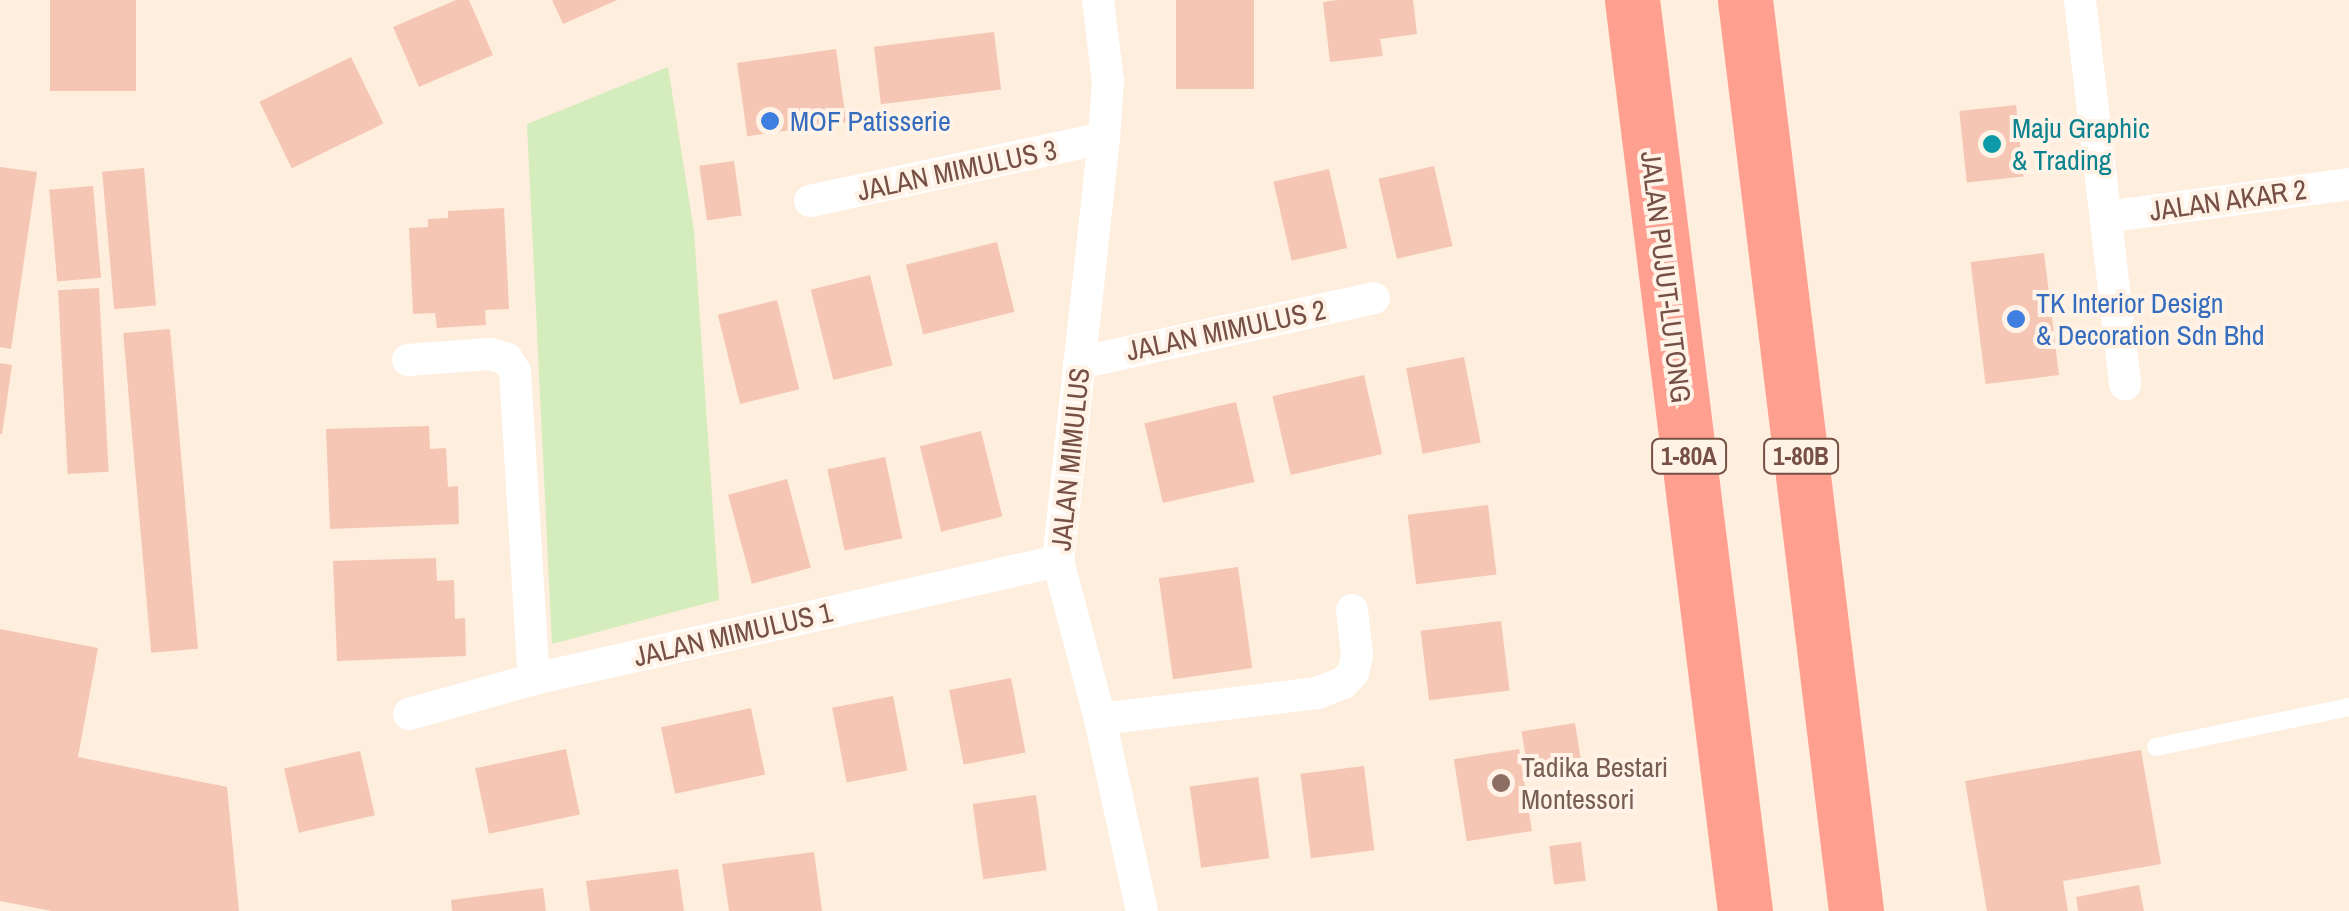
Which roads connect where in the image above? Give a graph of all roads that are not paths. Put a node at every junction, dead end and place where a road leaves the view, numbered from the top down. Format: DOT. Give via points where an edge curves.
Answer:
graph roads {
  1 [pos="1098,0"];
  2 [pos="1632,0"];
  3 [pos="1745,0"];
  4 [pos="2080,0"];
  5 [pos="1104,138"];
  6 [pos="2349,184"];
  7 [pos="810,201"];
  8 [pos="2106,216"];
  9 [pos="1374,298"];
  10 [pos="408,360"];
  11 [pos="1079,363"];
  12 [pos="2125,384"];
  13 [pos="1058,561"];
  14 [pos="1352,610"];
  15 [pos="534,679"];
  16 [pos="2349,707"];
  17 [pos="408,714"];
  18 [pos="1100,719"];
  19 [pos="2156,747"];
  20 [pos="1142,911"];
  21 [pos="1746,911"];
  22 [pos="1856,911"];
  1 -- 5 [label="street, JALAN MIMULUS" via="1108,80"];
  2 -- 21 [label="highway, JALAN PUJUT-LUTONG / 1-80A"];
  3 -- 22 [label="highway, 1-80B"];
  4 -- 8 [label="street"];
  5 -- 7 [label="street, JALAN MIMULUS 3"];
  5 -- 11 [label="street, JALAN MIMULUS"];
  6 -- 8 [label="street, JALAN AKAR 2"];
  8 -- 12 [label="street"];
  9 -- 11 [label="street, JALAN MIMULUS 2"];
  10 -- 15 [label="street" via="490,354 507,359 515,372"];
  11 -- 13 [label="street, JALAN MIMULUS"];
  13 -- 15 [label="street, JALAN MIMULUS 1"];
  13 -- 18 [label="street, JALAN MIMULUS"];
  14 -- 18 [label="street" via="1357,655 1342,683 1317,693"];
  15 -- 17 [label="street, JALAN MIMULUS 1"];
  16 -- 19 [label="lane"];
  18 -- 20 [label="street, JALAN MIMULUS"];
}
